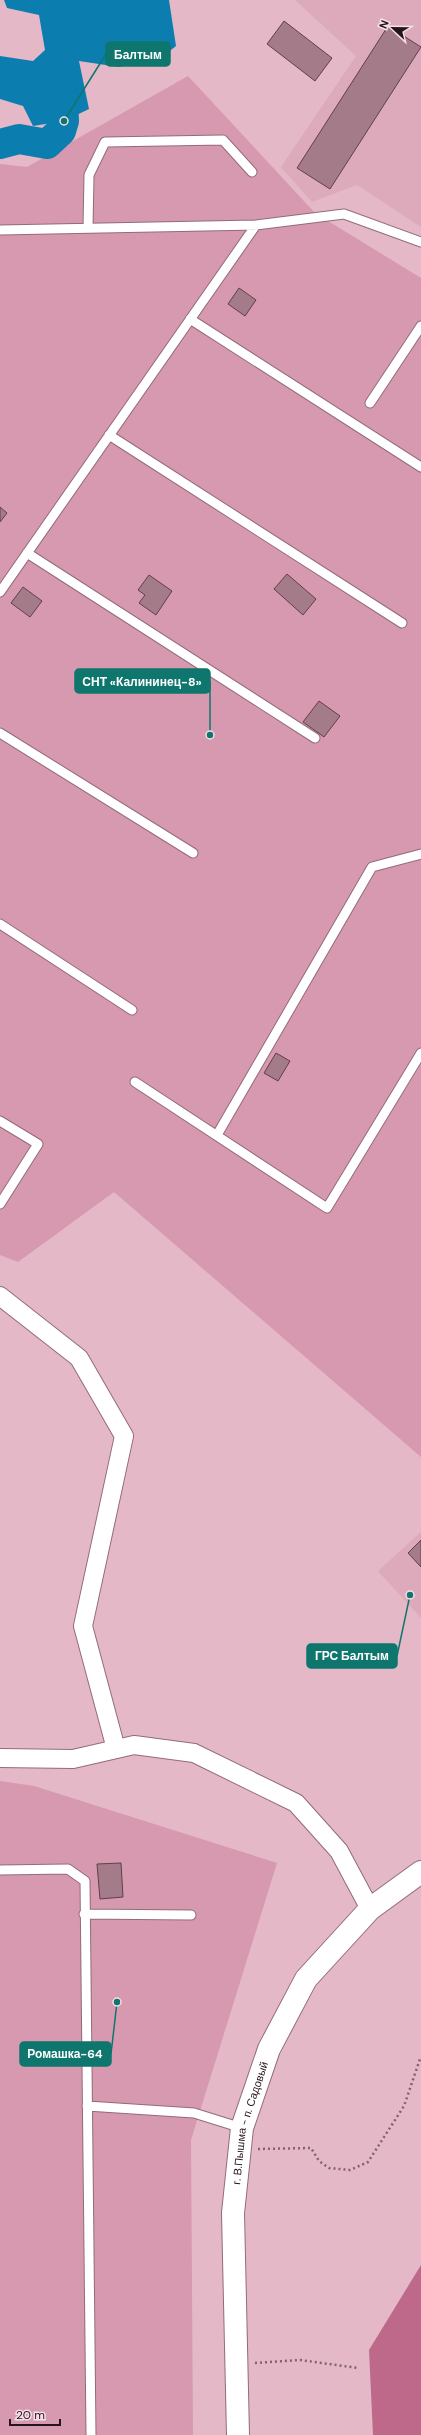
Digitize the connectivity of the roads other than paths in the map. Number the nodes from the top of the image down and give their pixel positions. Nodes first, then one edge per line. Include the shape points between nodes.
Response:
1 (252, 172) dead end
2 (256, 225) junction
3 (88, 228) junction
4 (1, 231) edge
5 (421, 242) edge
6 (190, 319) junction
7 (421, 326) edge
8 (370, 403) dead end
9 (110, 435) junction
10 (421, 467) edge
11 (27, 553) junction
12 (0, 592) edge
13 (402, 623) dead end
14 (0, 733) edge
15 (315, 738) dead end
16 (193, 853) dead end
17 (421, 854) edge
18 (0, 924) edge
19 (132, 1010) dead end
20 (421, 1052) edge
21 (134, 1082) dead end
22 (0, 1121) edge
23 (217, 1135) junction
24 (0, 1204) edge
25 (0, 1296) edge
26 (116, 1749) junction
27 (0, 1758) edge
28 (0, 1870) edge
29 (421, 1872) edge
30 (370, 1909) junction
31 (84, 1914) junction
32 (191, 1915) dead end
33 (87, 2106) junction
34 (241, 2138) junction
35 (91, 2435) edge
36 (238, 2435) edge

1 - 3 lane via 223,140 105,142 89,175
2 - 3 lane
2 - 5 lane via 344,214
2 - 6 lane
3 - 4 lane
6 - 9 lane
6 - 10 lane
7 - 8 lane
9 - 11 lane
9 - 13 lane
11 - 12 lane
11 - 15 lane
14 - 16 lane
17 - 23 lane via 372,867
18 - 19 lane
20 - 23 lane via 327,1208
21 - 23 lane
22 - 24 lane via 38,1144
25 - 26 street via 80,1358 124,1436 83,1626
26 - 27 street via 73,1759
26 - 30 street via 134,1745 194,1753 296,1803 339,1851
28 - 31 lane via 68,1869 85,1881
29 - 30 main road, г. В.Пышма - п. Садовый
30 - 34 main road, г. В.Пышма - п. Садовый via 306,1979 269,2049
31 - 32 lane
31 - 33 lane
33 - 34 lane via 194,2113
33 - 35 lane
34 - 36 main road, г. В.Пышма - п. Садовый via 233,2213

